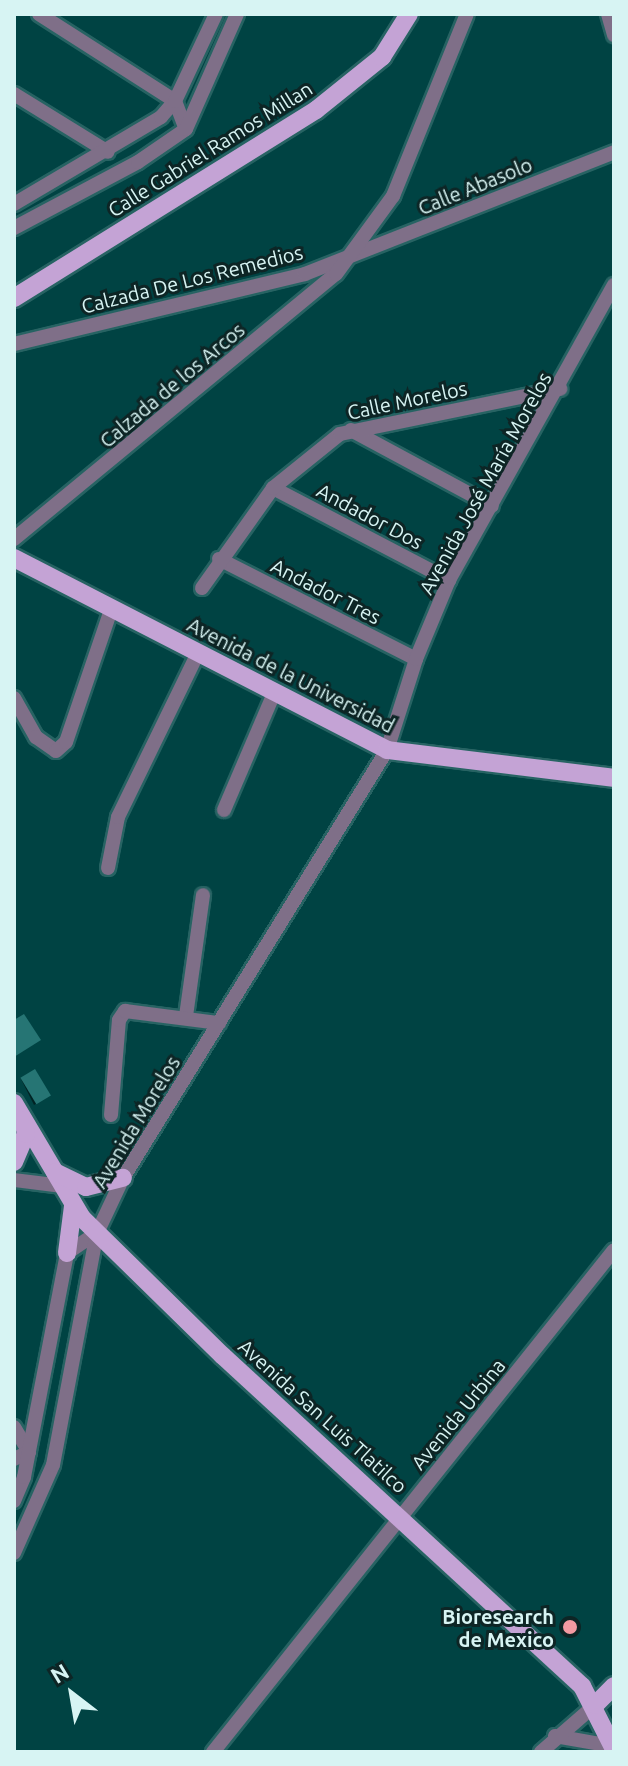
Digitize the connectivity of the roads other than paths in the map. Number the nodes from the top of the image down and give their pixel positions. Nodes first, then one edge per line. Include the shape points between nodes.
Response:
1 (39, 14) edge
2 (200, 14) edge
3 (237, 14) edge
4 (409, 14) edge
5 (467, 14) edge
6 (608, 14) edge
7 (215, 18) edge
8 (614, 35) edge
9 (14, 94) edge
10 (175, 101) junction
11 (201, 103) junction
12 (186, 129) junction
13 (108, 152) junction
14 (614, 152) edge
15 (18, 197) edge
16 (14, 228) edge
17 (351, 255) junction
18 (614, 285) edge
19 (14, 298) edge
20 (14, 344) edge
21 (560, 389) junction
22 (351, 430) junction
23 (273, 488) junction
24 (492, 506) junction
25 (14, 539) edge
26 (14, 558) edge
27 (219, 559) junction
28 (449, 580) junction
29 (202, 588) dead end
30 (111, 610) junction
31 (198, 653) junction
32 (416, 659) junction
33 (275, 691) junction
34 (14, 698) edge
35 (387, 750) junction
36 (614, 778) edge
37 (224, 810) dead end
38 (108, 868) dead end
39 (203, 895) dead end
40 (186, 1016) junction
41 (219, 1023) junction
42 (18, 1111) edge
43 (111, 1115) dead end
44 (14, 1162) edge
45 (58, 1178) junction
46 (123, 1178) junction
47 (14, 1180) edge
48 (73, 1206) junction
49 (97, 1233) junction
50 (614, 1250) edge
51 (67, 1253) junction
52 (14, 1427) edge
53 (29, 1452) junction
54 (14, 1459) edge
55 (14, 1501) edge
56 (401, 1517) junction
57 (14, 1553) edge
58 (614, 1686) edge
59 (595, 1705) junction
60 (555, 1736) junction
61 (613, 1748) edge
62 (213, 1752) edge
63 (541, 1752) edge

1 - 10 street
2 - 7 street
3 - 11 street
4 - 19 main road, Calle Gabriel Ramos Millan via 382,57 316,110
5 - 17 street via 435,81 393,196
6 - 8 street
7 - 10 street
9 - 13 street
10 - 11 street
10 - 12 street
10 - 13 street via 161,117
11 - 12 street
12 - 16 street via 138,162
13 - 15 street
14 - 17 street, Calle Abasolo
17 - 20 street, Calzada De Los Remedios via 305,274
17 - 25 street, Calzada de los Arcos via 325,284
18 - 21 street, Avenida José María Morelos
21 - 22 street, Calle Morelos
21 - 24 street, Avenida José María Morelos
22 - 23 street, Calle Morelos via 329,440
22 - 24 street
23 - 27 street, Calle Morelos
23 - 28 street, Andador Dos
24 - 28 street, Avenida José María Morelos
26 - 30 main road, Avenida de la Universidad
27 - 29 street, Calle Morelos
27 - 32 street, Andador Tres
28 - 32 street, Avenida José María Morelos
30 - 31 main road, Avenida de la Universidad
30 - 34 street via 66,742 56,751 36,737
31 - 33 main road, Avenida de la Universidad
31 - 38 street via 118,817
32 - 35 street, Avenida José María Morelos
33 - 35 main road, Avenida de la Universidad
33 - 37 street
35 - 36 main road, Avenida de la Universidad
35 - 41 street, Avenida Morelos
39 - 40 street
40 - 41 street
40 - 43 street via 130,1010 121,1015
41 - 46 street, Avenida Morelos
42 - 44 main road via 26,1134
42 - 45 main road, Avenida San Luis Tlatilco
45 - 46 main road via 86,1187
45 - 47 street
45 - 48 main road, Avenida San Luis Tlatilco
46 - 49 street, Avenida Morelos
48 - 49 main road, Avenida San Luis Tlatilco
48 - 51 main road
49 - 51 street
49 - 56 main road, Avenida San Luis Tlatilco
49 - 57 street, Avenida Morelos via 53,1465
50 - 56 street, Avenida Urbina
51 - 53 street
52 - 53 street
53 - 54 street
53 - 55 street
56 - 59 main road, Avenida San Luis Tlatilco via 562,1666
56 - 62 street, Avenida Urbina
58 - 59 main road
59 - 60 street
59 - 61 main road, Avenida San Luis Tlatilco
60 - 61 street
60 - 63 street

